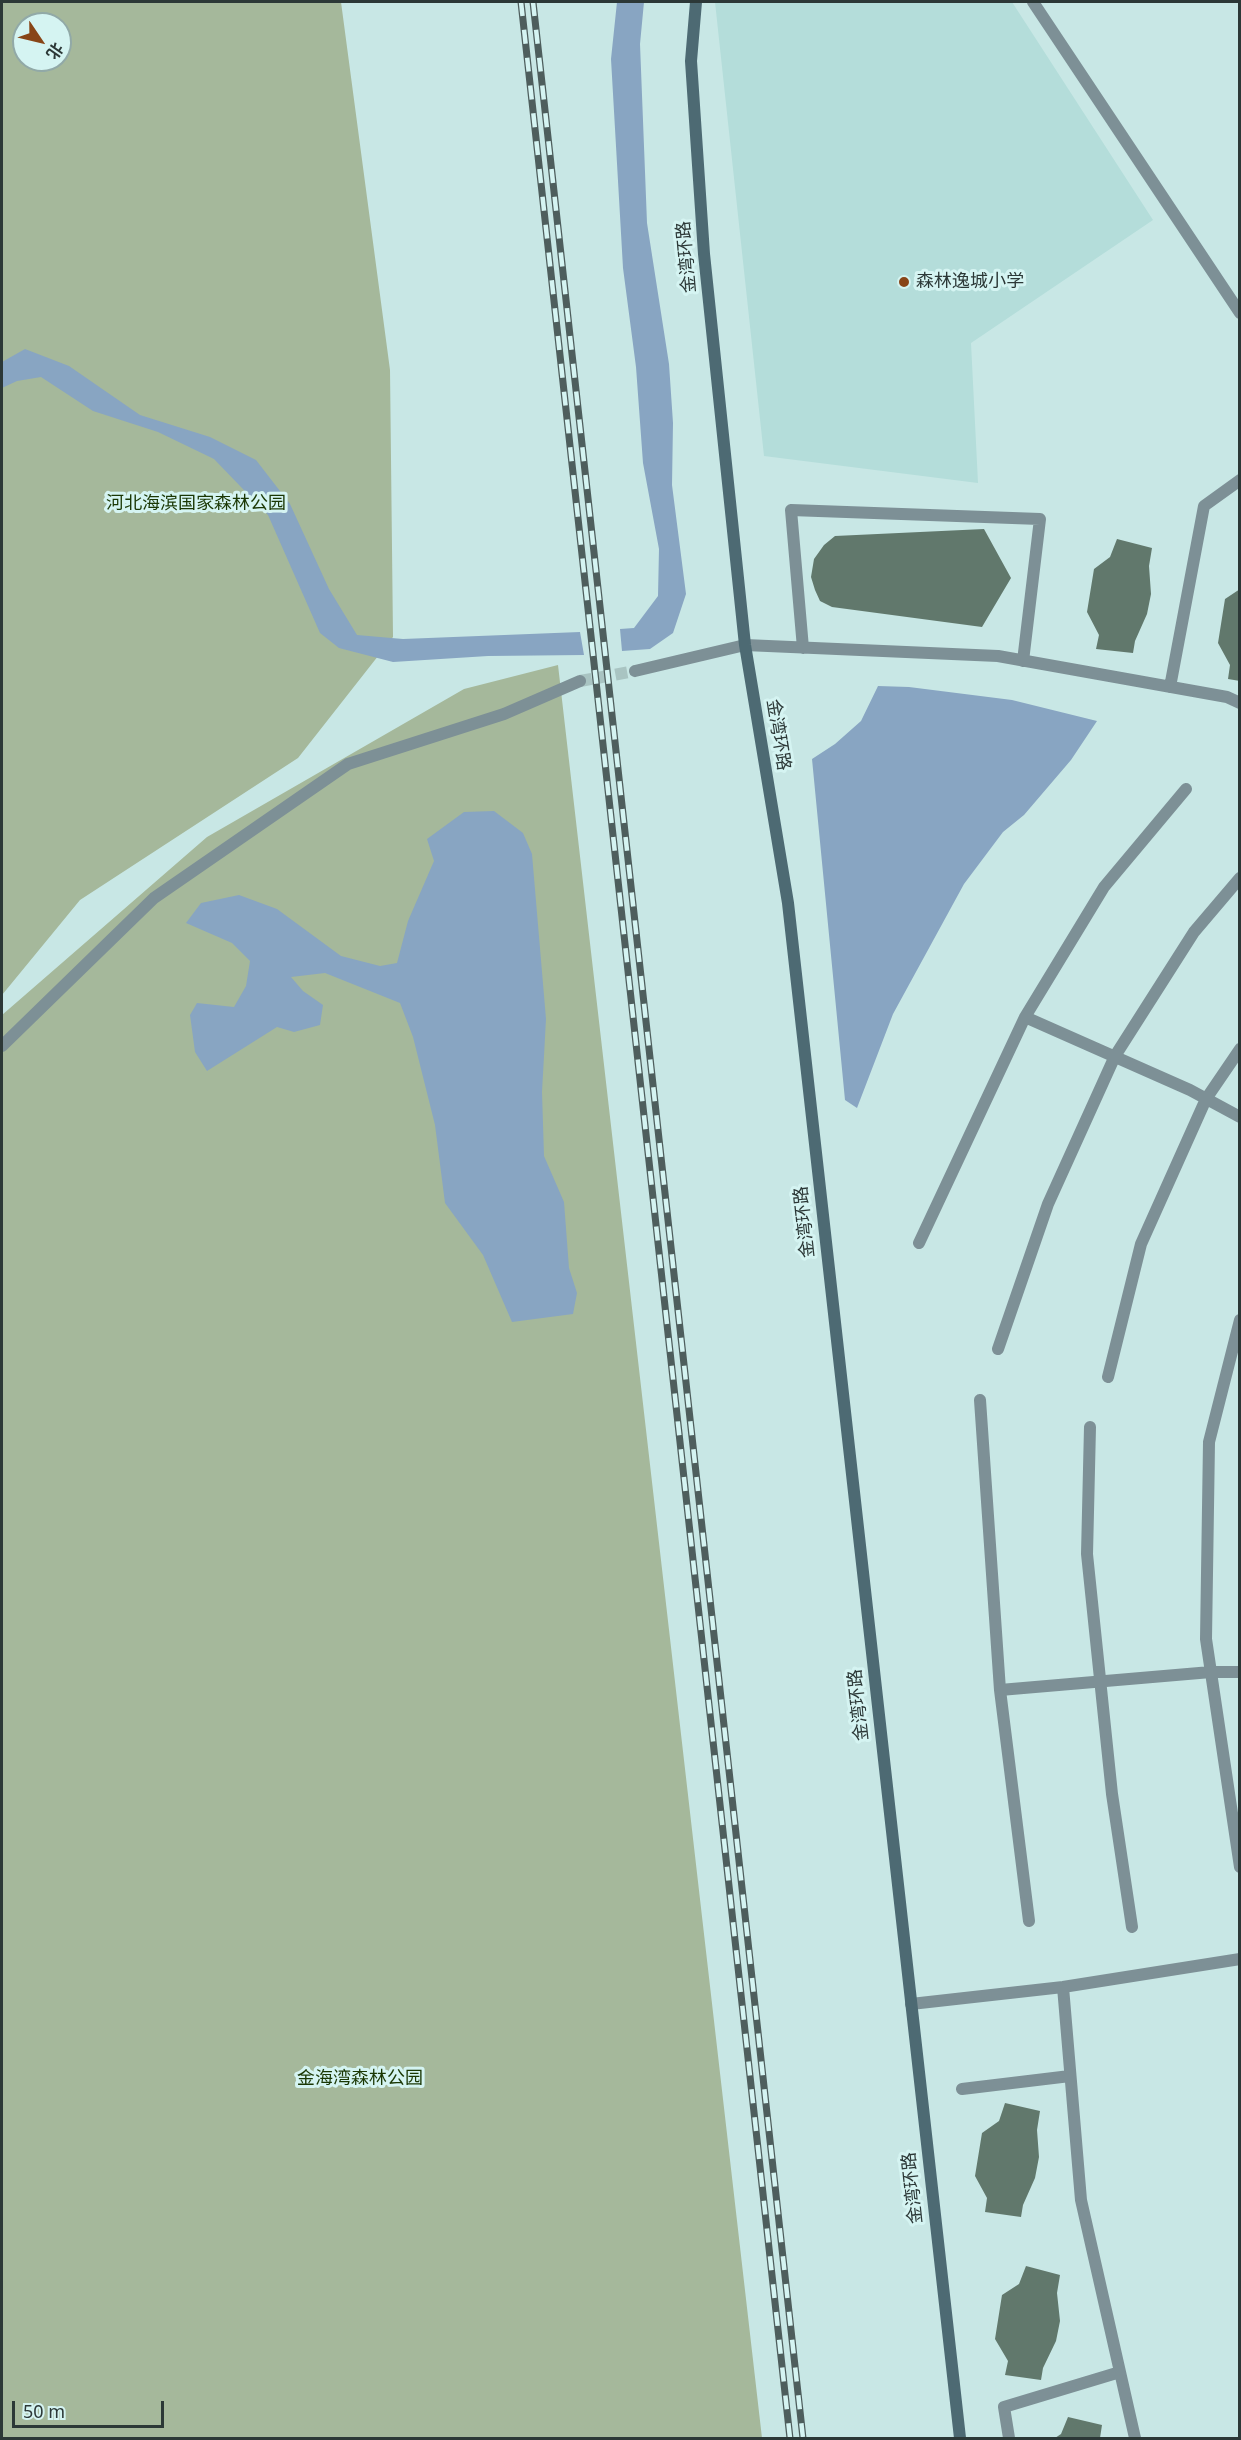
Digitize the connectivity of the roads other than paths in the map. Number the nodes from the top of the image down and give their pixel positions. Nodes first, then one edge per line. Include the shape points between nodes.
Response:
1 (696, 2) edge
2 (1034, 2) edge
3 (1239, 313) edge
4 (1239, 480) edge
5 (745, 645) junction
6 (803, 648) junction
7 (1023, 661) junction
8 (635, 670) tunnel mouth
9 (580, 681) tunnel mouth
10 (1170, 687) junction
11 (1239, 703) edge
12 (1186, 789) dead end
13 (1239, 879) edge
14 (1025, 1017) junction
15 (2, 1046) edge
16 (1239, 1049) edge
17 (1115, 1056) junction
18 (1206, 1099) junction
19 (1239, 1117) edge
20 (919, 1243) dead end
21 (1239, 1320) edge
22 (998, 1349) dead end
23 (1108, 1377) dead end
24 (980, 1400) dead end
25 (1090, 1427) dead end
26 (1211, 1672) junction
27 (1239, 1672) edge
28 (1099, 1682) junction
29 (1000, 1690) junction
30 (1239, 1867) edge
31 (1029, 1921) dead end
32 (1132, 1927) dead end
33 (1239, 1959) edge
34 (1063, 1987) junction
35 (911, 2004) junction
36 (1070, 2076) junction
37 (962, 2089) dead end
38 (1120, 2372) junction
39 (960, 2439) edge
40 (1009, 2439) edge
41 (1135, 2439) edge

1 - 5 main road, 金湾环路 via 691,61 704,254
2 - 3 street
4 - 10 street via 1204,506
5 - 6 street
5 - 8 street
5 - 35 main road, 金湾环路 via 788,903
6 - 7 street via 998,656
6 - 7 street via 791,510 1040,519
7 - 10 street
9 - 15 street via 504,714 348,764 154,898
10 - 11 street via 1227,697
12 - 14 street via 1104,887
13 - 17 street via 1194,932
14 - 17 street
14 - 20 street
16 - 18 street
17 - 18 street
17 - 22 street via 1048,1204
18 - 19 street
18 - 23 street via 1141,1244
21 - 26 street via 1209,1442 1206,1639
24 - 29 street
25 - 28 street via 1087,1554
26 - 27 street
26 - 28 street
26 - 30 street
28 - 29 street
28 - 32 street
29 - 31 street
33 - 34 street
34 - 35 street
34 - 36 street
35 - 39 main road, 金湾环路
36 - 37 street
36 - 38 street via 1081,2200
38 - 40 street via 1004,2407
38 - 41 street

